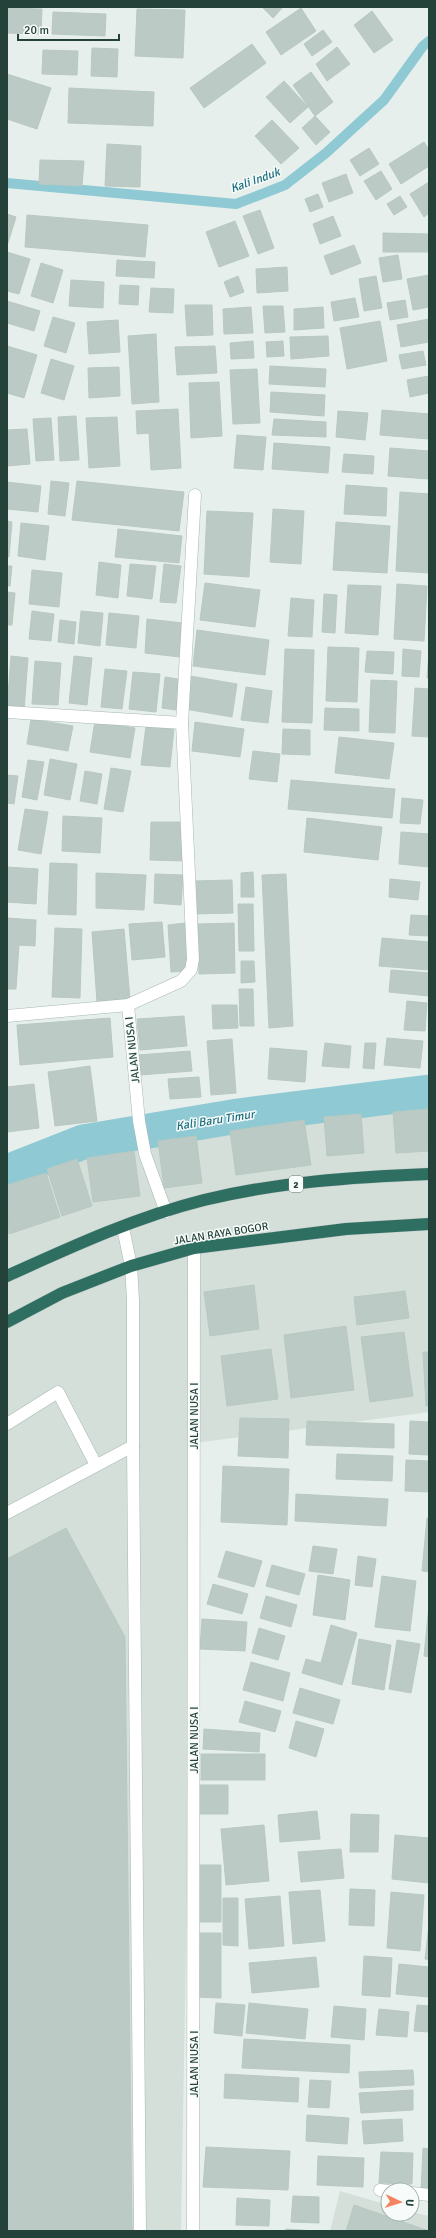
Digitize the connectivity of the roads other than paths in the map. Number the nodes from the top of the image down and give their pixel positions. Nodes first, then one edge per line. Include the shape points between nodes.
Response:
1 (195, 495) dead end
2 (7, 712) edge
3 (182, 723) junction
4 (128, 1005) junction
5 (7, 1016) edge
6 (429, 1174) edge
7 (166, 1212) junction
8 (429, 1224) edge
9 (123, 1228) junction
10 (194, 1248) junction
11 (131, 1266) junction
12 (7, 1276) edge
13 (7, 1322) edge
14 (7, 1424) edge
15 (133, 1446) junction
16 (96, 1465) junction
17 (7, 1513) edge
18 (140, 2231) edge
19 (193, 2231) edge

1 - 3 street
2 - 3 street
3 - 4 street via 193,959 191,970 181,981
4 - 5 street, JALAN NUSA I
4 - 7 street, JALAN NUSA I via 139,1121 145,1154
6 - 7 highway, 2 via 349,1177 294,1184 204,1200
7 - 9 highway, 2
8 - 10 highway, JALAN RAYA BOGOR via 346,1229
9 - 11 street
9 - 12 highway, 2 via 73,1246
10 - 11 highway, JALAN RAYA BOGOR
10 - 19 street, JALAN NUSA I
11 - 13 highway, JALAN RAYA BOGOR via 62,1293
11 - 15 street
14 - 16 street via 58,1392
15 - 16 street
15 - 18 street
16 - 17 street

